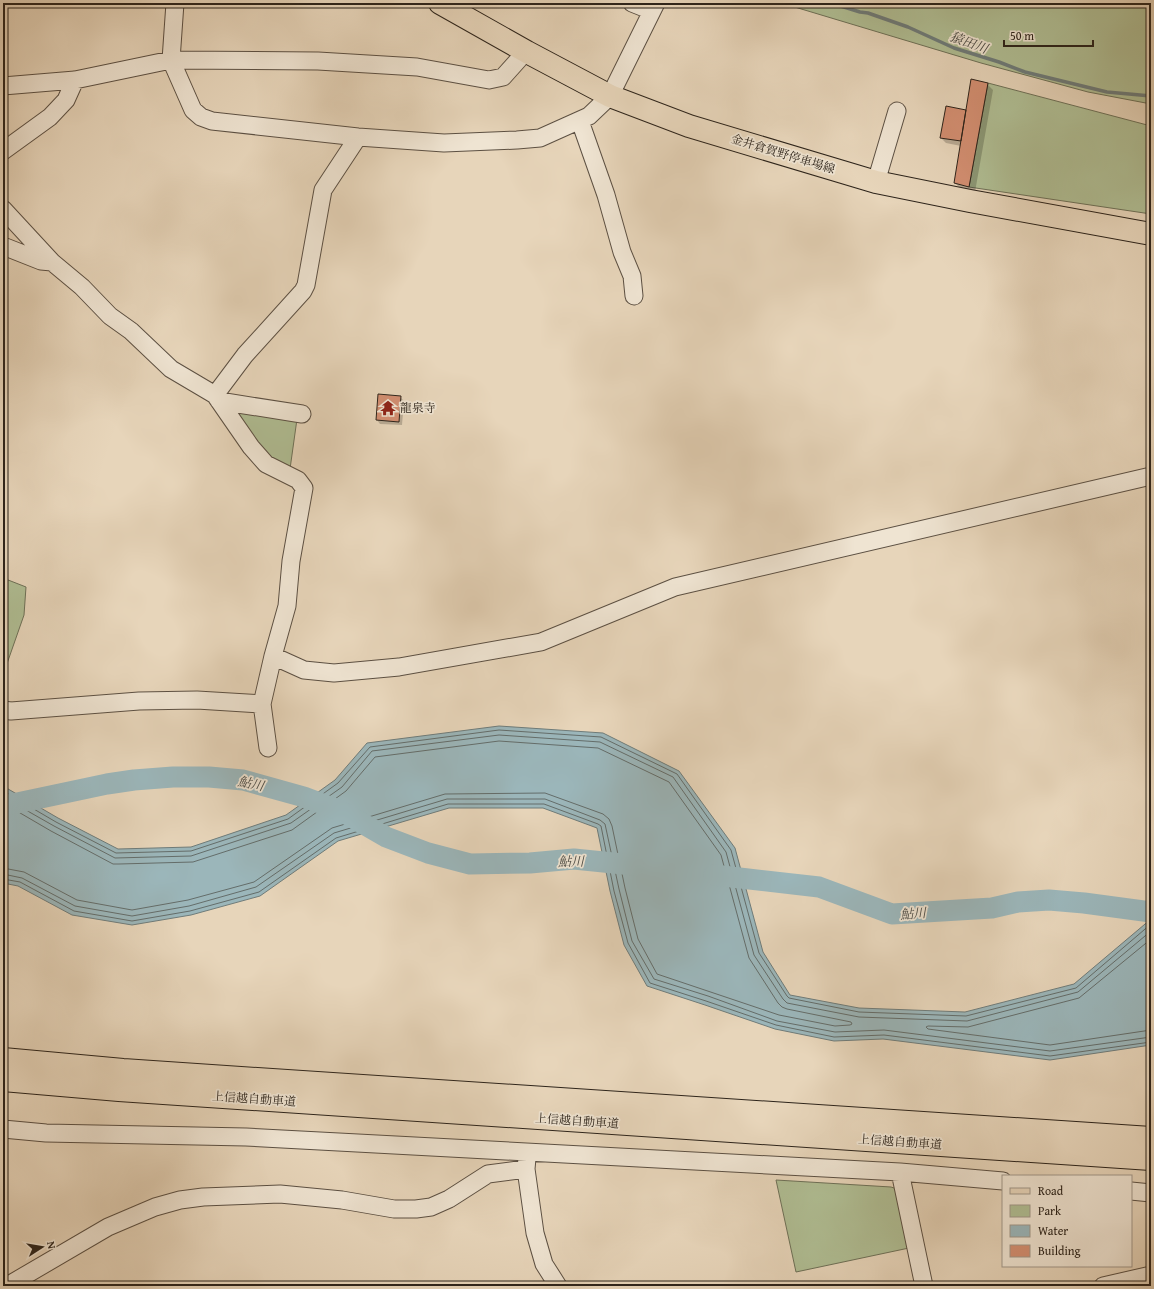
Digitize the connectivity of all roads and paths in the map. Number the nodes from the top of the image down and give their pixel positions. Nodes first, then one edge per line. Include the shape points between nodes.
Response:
1 (175, 3) edge
2 (440, 3) edge
3 (632, 3) edge
4 (654, 7) edge
5 (527, 52) junction
6 (171, 60) junction
7 (75, 80) junction
8 (3, 86) edge
9 (610, 96) junction
10 (897, 111) dead end
11 (580, 121) junction
12 (358, 137) junction
13 (3, 151) edge
14 (876, 182) junction
15 (3, 209) edge
16 (1151, 234) edge
17 (3, 246) edge
18 (52, 262) junction
19 (634, 296) dead end
20 (217, 398) junction
21 (302, 414) dead end
22 (1151, 476) edge
23 (273, 656) junction
24 (262, 704) junction
25 (3, 710) edge
26 (268, 748) dead end
27 (3, 1059) edge
28 (3, 1080) edge
29 (3, 1129) edge
30 (1151, 1138) edge
31 (527, 1152) junction
32 (1151, 1159) edge
33 (526, 1169) junction
34 (900, 1172) junction
35 (1002, 1181) edge
36 (1132, 1191) edge
37 (1151, 1193) edge
38 (1151, 1275) edge
39 (7, 1286) edge
40 (558, 1286) edge
41 (924, 1286) edge
42 (1102, 1286) edge

1 - 6 street
2 - 5 main road, 金井倉賀野停車場線
3 - 4 street
4 - 9 street
5 - 6 street via 503,77 489,80 417,67 318,61
5 - 9 main road, 金井倉賀野停車場線
6 - 7 street
6 - 12 street via 193,110 201,117 212,121
7 - 8 street
7 - 13 street via 66,100 50,117
9 - 11 street
9 - 14 main road, 金井倉賀野停車場線 via 689,126
10 - 14 street
11 - 12 street via 540,138 517,140 444,143
11 - 19 street via 632,276
12 - 20 street via 324,190 303,291 245,355
14 - 16 main road, 金井倉賀野停車場線
15 - 18 street
17 - 18 street via 41,261
18 - 20 street via 82,286 110,316 131,331 171,369
20 - 21 street
20 - 23 street via 266,464 298,480 304,488 291,561 287,606
22 - 23 street via 675,587 541,642 399,667 334,673 304,670
23 - 24 street
24 - 25 street via 183,700
24 - 26 street
27 - 30 main road, 上信越自動車道 via 130,1071
28 - 32 main road, 上信越自動車道 via 119,1090
29 - 31 street via 46,1133 246,1137
31 - 33 street
31 - 34 street
33 - 39 street via 488,1174 449,1199 431,1207 416,1209 394,1209 342,1200 280,1194 180,1200 108,1227
33 - 40 street via 535,1233 544,1264
34 - 35 street
34 - 41 street
36 - 37 street
38 - 42 street

